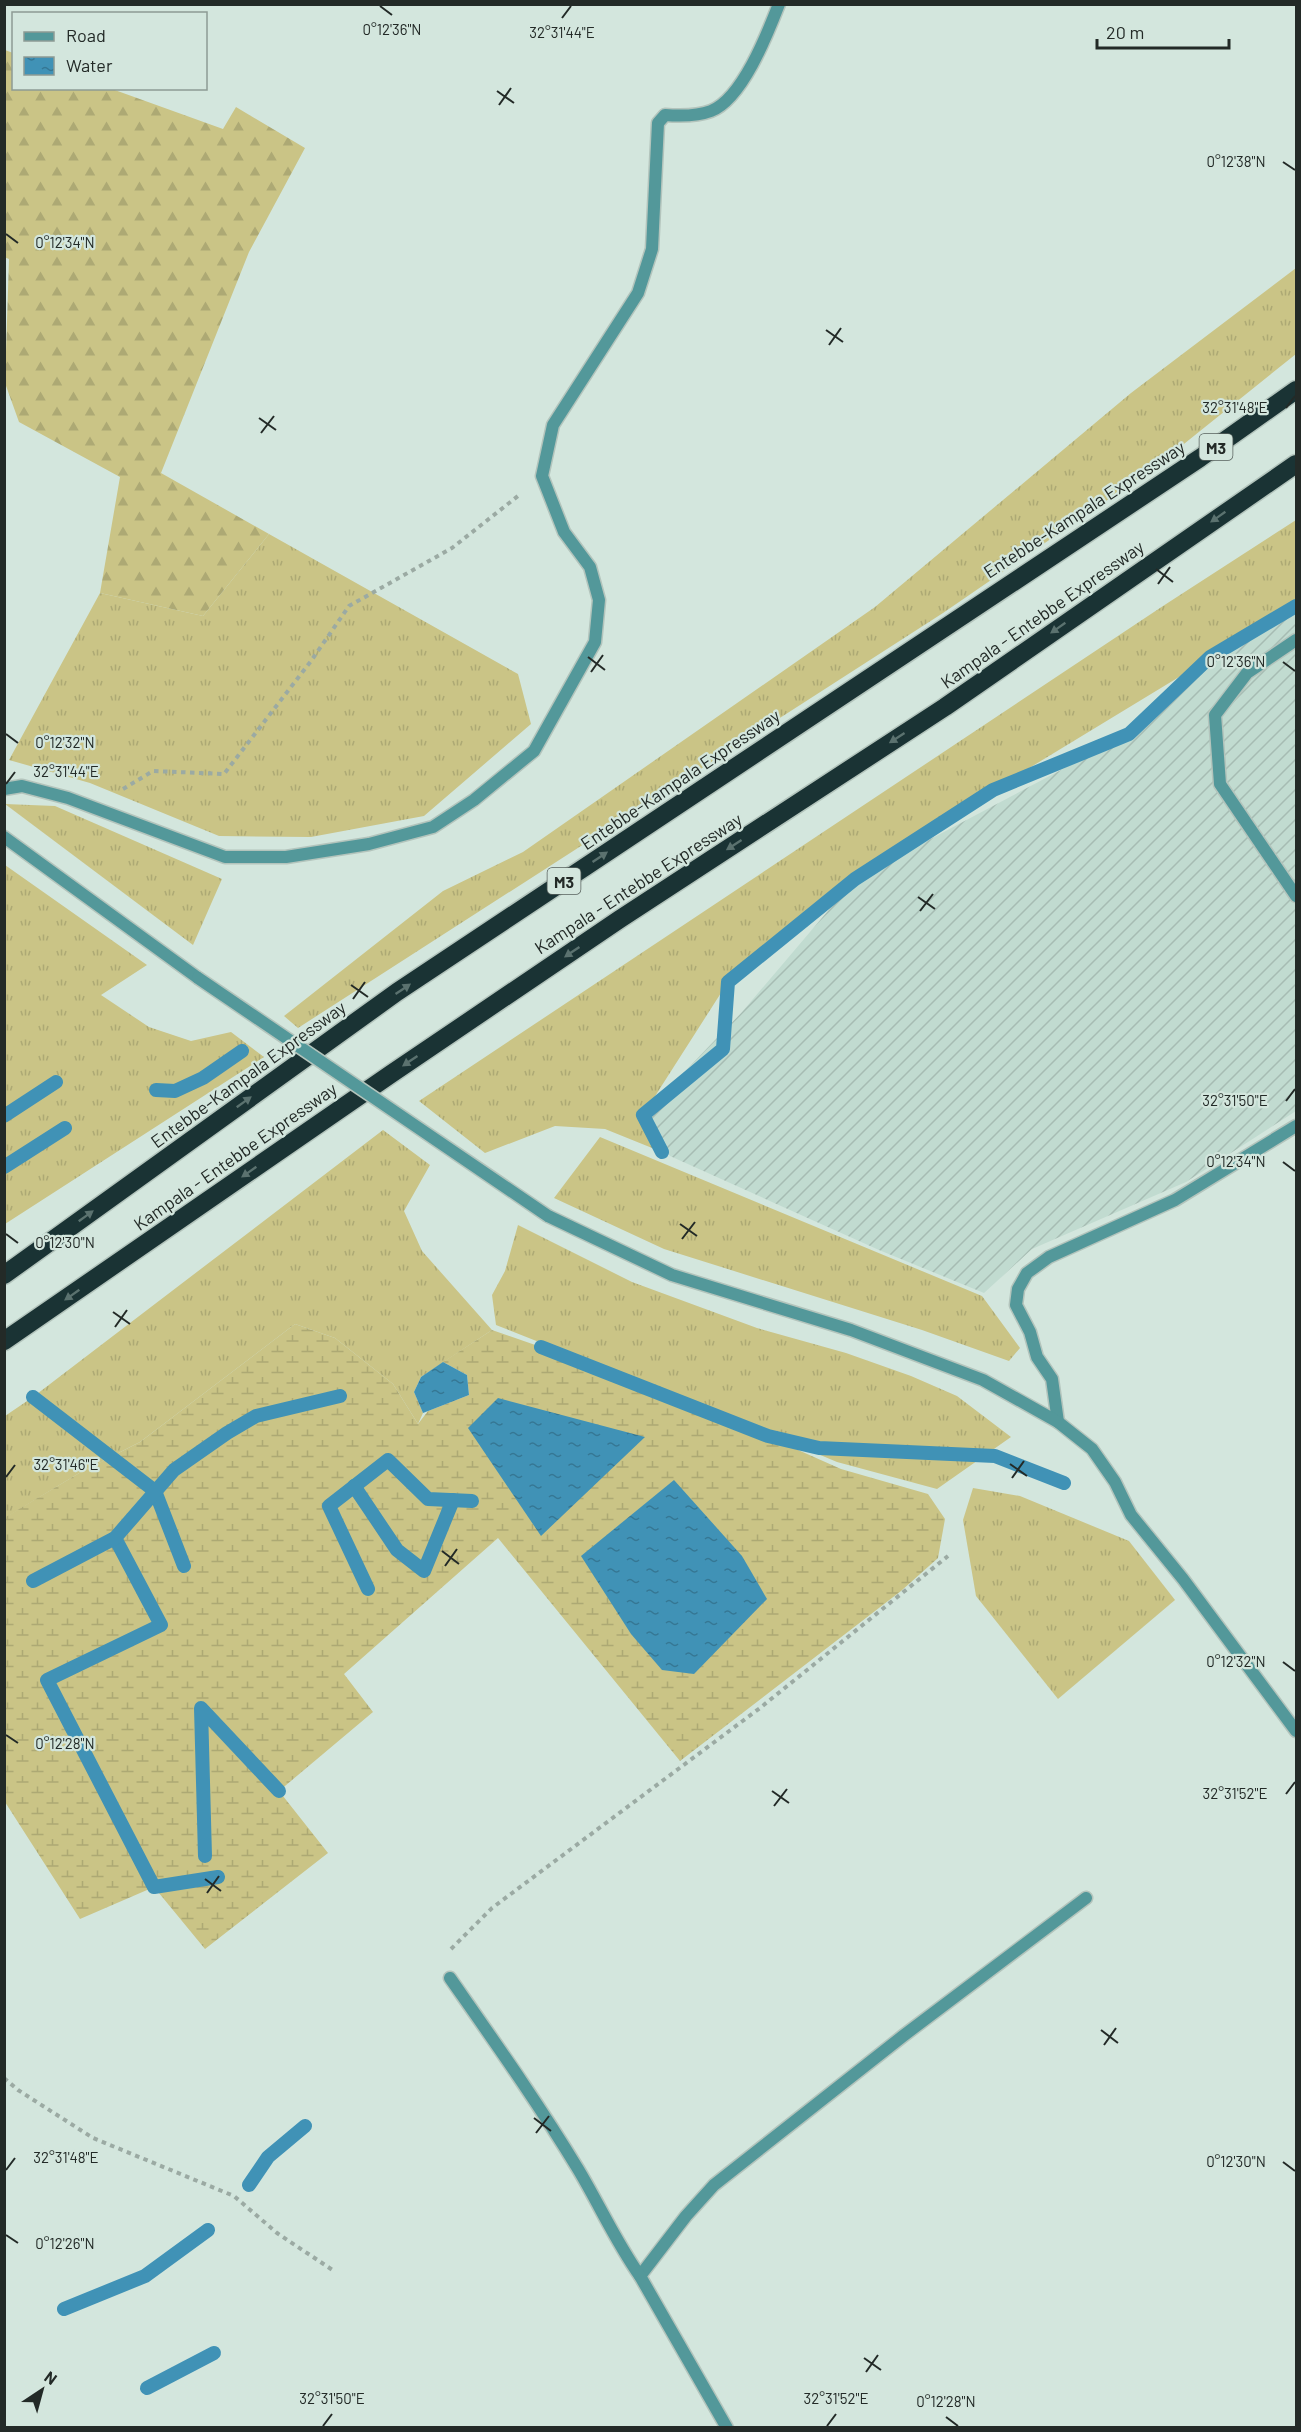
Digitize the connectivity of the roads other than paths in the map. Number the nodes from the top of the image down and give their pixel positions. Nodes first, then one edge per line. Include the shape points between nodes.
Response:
1 (779, 4) edge
2 (1296, 390) edge
3 (1296, 464) edge
4 (1296, 640) edge
5 (4, 789) edge
6 (4, 837) edge
7 (1296, 896) edge
8 (1296, 1126) edge
9 (4, 1275) edge
10 (4, 1341) edge
11 (1058, 1422) junction
12 (1296, 1731) edge
13 (1086, 1898) dead end
14 (450, 1978) road end
15 (640, 2276) junction
16 (727, 2427) edge

1 - 5 street via 763,47 730,99 709,112 665,116 658,123 648,268 638,293 553,425 542,476 564,532 590,567 599,600 595,642 534,751 434,827 369,844 286,856 225,856 68,798 22,786
9 -> 2 highway, Entebbe-Kampala Expressway / M3 via 397,992 1200,458
3 -> 10 highway, Kampala - Entebbe Expressway via 945,707 620,919
4 - 7 street via 1247,673 1215,715 1220,784
6 - 11 street, bridge via 198,978 548,1216 672,1275 852,1330 984,1380
8 - 11 street via 1175,1200 1049,1257 1028,1273 1018,1290 1016,1305 1037,1357 1052,1379
11 - 12 street via 1092,1449 1115,1482 1131,1515
13 - 15 street via 714,2185
14 - 15 street via 535,2098
15 - 16 street

